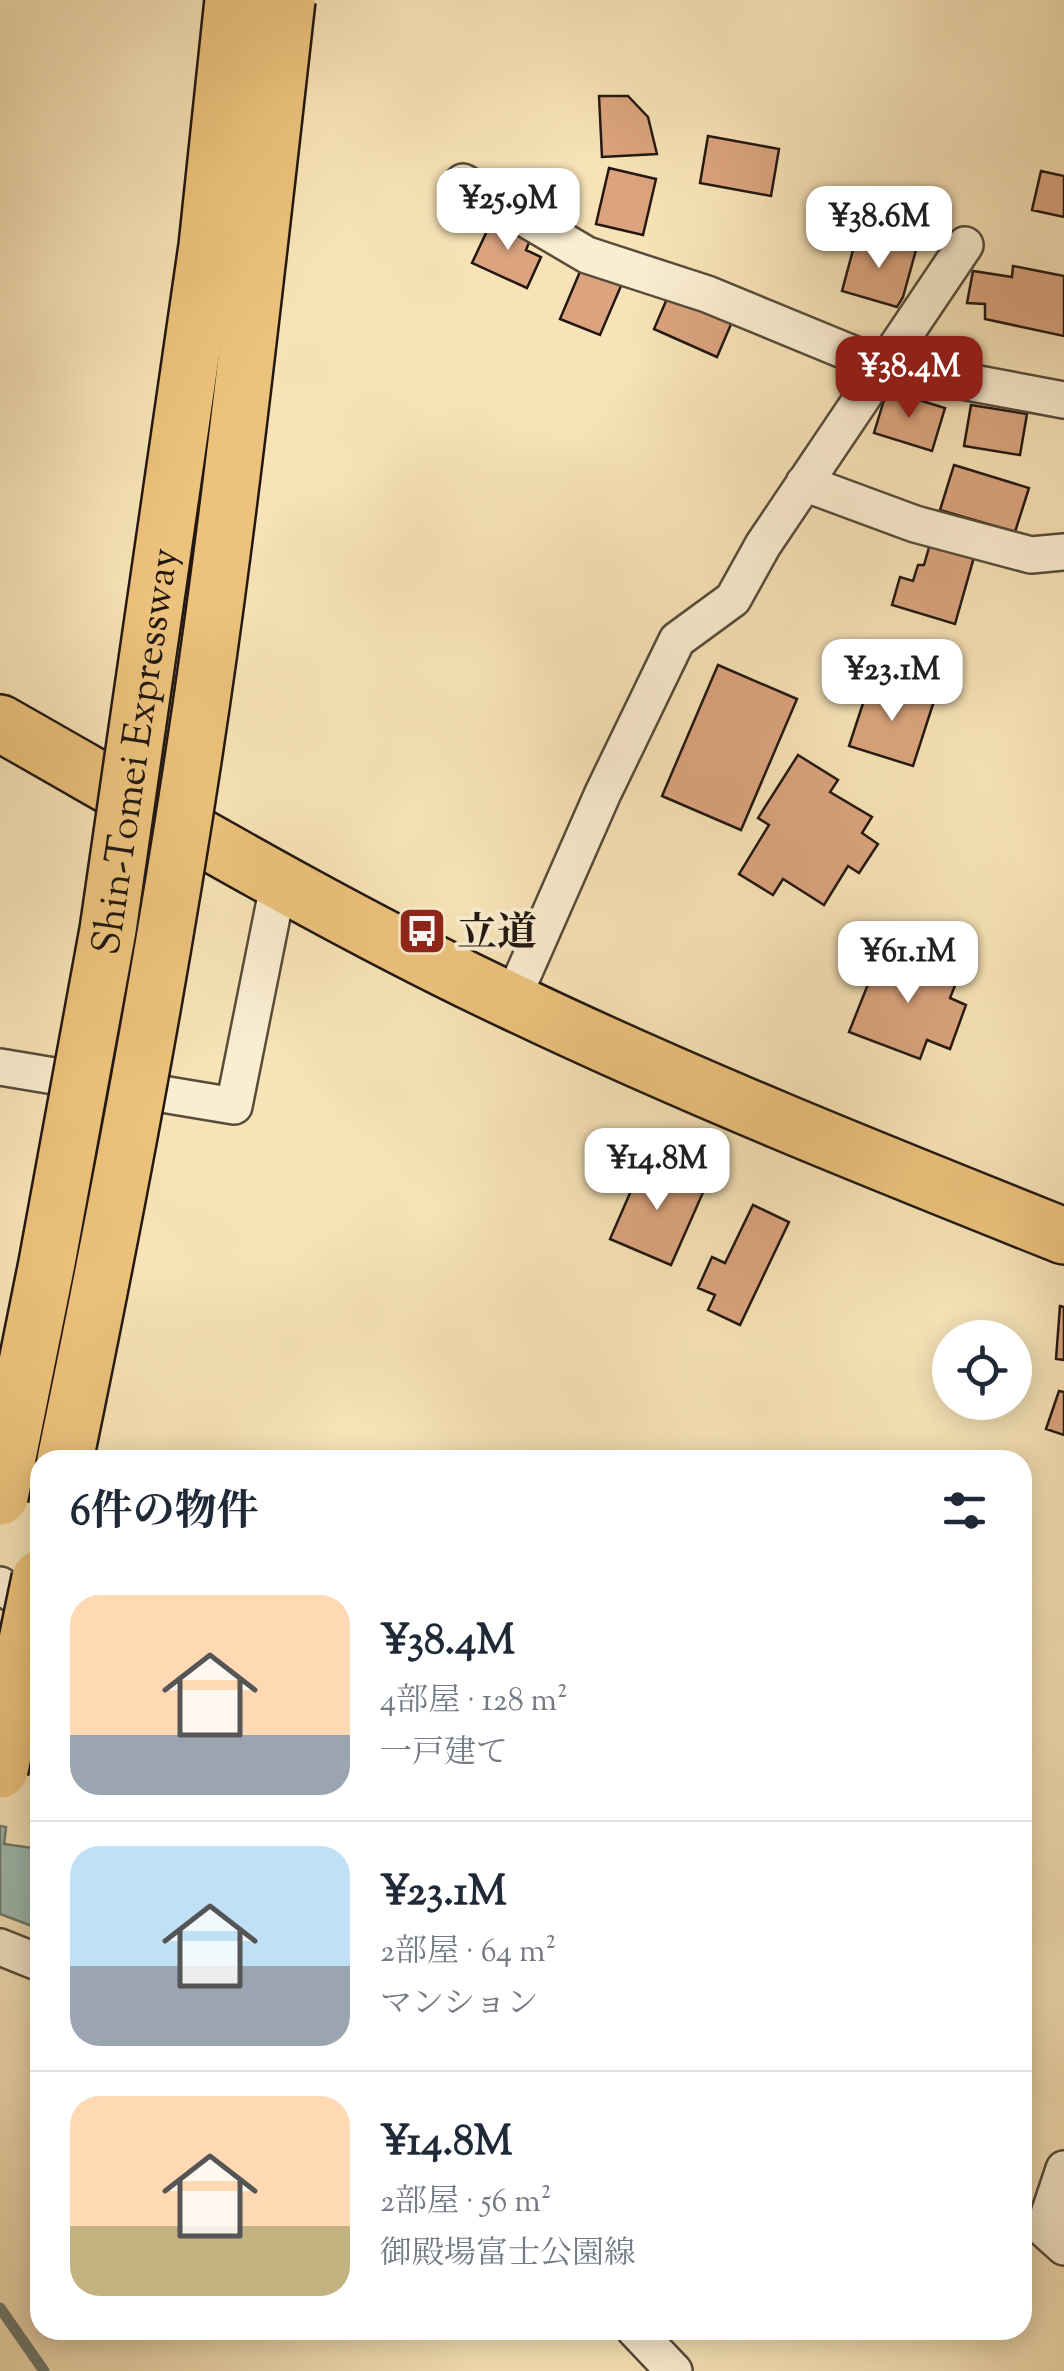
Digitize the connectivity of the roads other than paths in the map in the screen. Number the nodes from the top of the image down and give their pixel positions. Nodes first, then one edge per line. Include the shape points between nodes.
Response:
1 (232, 0) edge
2 (287, 0) edge
3 (463, 182) dead end
4 (966, 245) dead end
5 (882, 366) junction
6 (1064, 400) edge
7 (804, 483) junction
8 (1064, 552) edge
9 (0, 723) edge
10 (279, 881) junction
11 (511, 1002) junction
12 (0, 1068) edge
13 (1064, 1236) edge
14 (66, 1450) edge
15 (0, 1498) edge
16 (0, 1585) edge
17 (30, 1607) edge
18 (30, 1626) edge
19 (0, 1770) edge
20 (0, 1948) edge
21 (30, 1959) edge
22 (1064, 2169) edge
23 (1044, 2233) edge
24 (645, 2340) edge
25 (674, 2371) edge

1 - 15 main road, Shin-Tomei Expressway, bridge via 207,246 108,930
2 - 14 main road, Shin-Tomei Expressway, bridge via 219,576 163,941
3 - 5 street via 587,255 706,294
4 - 5 street
5 - 6 street
5 - 7 street
7 - 8 street via 914,524 1031,555
7 - 11 street via 733,598 677,640
9 - 10 main road
10 - 11 main road
10 - 12 street via 234,1106
11 - 13 main road via 783,1124
16 - 17 street
18 - 19 main road, bridge
20 - 21 street
22 - 23 street
24 - 25 street

